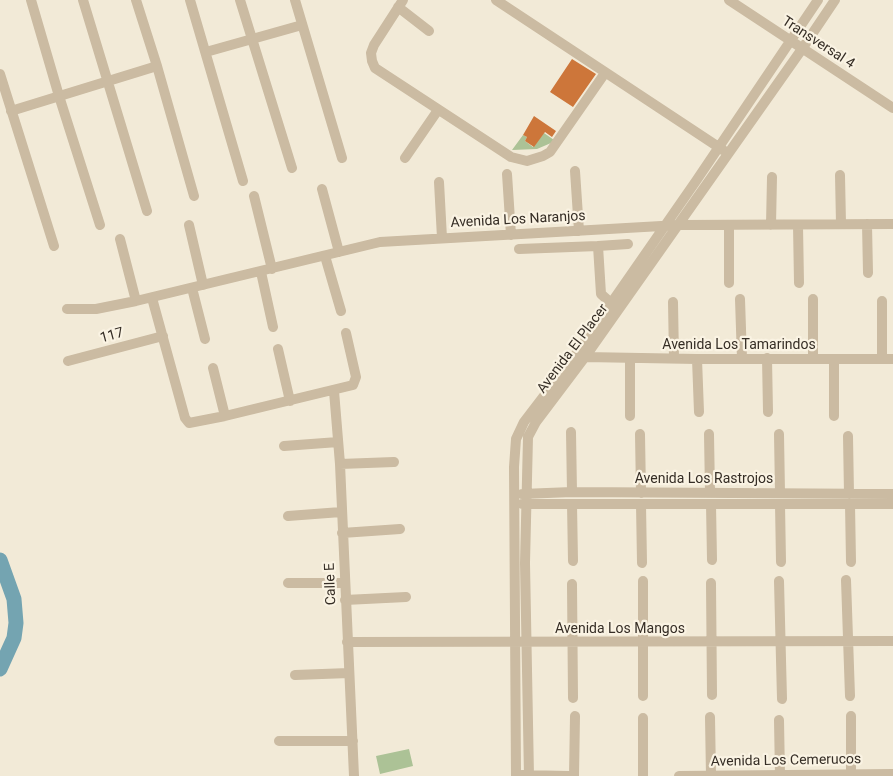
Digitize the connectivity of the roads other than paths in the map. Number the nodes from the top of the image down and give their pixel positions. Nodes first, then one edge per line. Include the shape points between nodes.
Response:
1 (31, 0) edge
2 (83, 0) edge
3 (136, 0) edge
4 (190, 0) edge
5 (240, 0) edge
6 (295, 0) edge
7 (496, 0) edge
8 (729, 0) edge
9 (818, 0) edge
10 (834, 0) edge
11 (400, 4) edge
12 (302, 25) junction
13 (429, 31) dead end
14 (252, 38) junction
15 (791, 41) junction
16 (802, 48) junction
17 (206, 52) junction
18 (157, 66) junction
19 (605, 72) junction
20 (0, 74) edge
21 (109, 81) junction
22 (59, 96) junction
23 (893, 108) edge
24 (438, 110) junction
25 (11, 111) junction
26 (719, 148) junction
27 (728, 154) junction
28 (342, 158) dead end
29 (405, 158) dead end
30 (292, 168) dead end
31 (575, 170) dead end
32 (507, 174) dead end
33 (840, 175) dead end
34 (772, 177) dead end
35 (243, 181) dead end
36 (439, 182) dead end
37 (322, 189) dead end
38 (194, 196) dead end
39 (254, 196) dead end
40 (146, 211) dead end
41 (841, 224) junction
42 (867, 224) junction
43 (893, 224) edge
44 (100, 225) dead end
45 (189, 225) dead end
46 (679, 225) junction
47 (729, 225) junction
48 (771, 225) junction
49 (798, 225) junction
50 (665, 226) junction
51 (579, 231) junction
52 (511, 234) junction
53 (442, 238) junction
54 (120, 239) dead end
55 (628, 244) dead end
56 (54, 246) dead end
57 (598, 246) junction
58 (519, 249) dead end
59 (339, 252) junction
60 (325, 256) junction
61 (272, 269) junction
62 (261, 272) junction
63 (868, 273) dead end
64 (729, 283) dead end
65 (799, 283) dead end
66 (203, 285) junction
67 (192, 288) junction
68 (152, 298) junction
69 (740, 299) dead end
70 (812, 299) dead end
71 (136, 301) junction
72 (882, 301) dead end
73 (673, 302) dead end
74 (611, 303) junction
75 (67, 309) dead end
76 (341, 311) dead end
77 (274, 327) dead end
78 (346, 333) dead end
79 (163, 336) junction
80 (205, 339) dead end
81 (278, 349) dead end
82 (585, 357) junction
83 (674, 358) junction
84 (742, 358) junction
85 (767, 358) junction
86 (630, 359) junction
87 (697, 359) junction
88 (813, 359) junction
89 (834, 359) junction
90 (882, 359) junction
91 (893, 359) edge
92 (68, 361) dead end
93 (213, 368) dead end
94 (334, 391) junction
95 (290, 401) junction
96 (699, 412) dead end
97 (768, 412) dead end
98 (225, 416) junction
99 (630, 416) dead end
100 (834, 416) dead end
101 (571, 432) dead end
102 (640, 434) dead end
103 (709, 434) dead end
104 (779, 434) dead end
105 (848, 436) dead end
106 (338, 442) junction
107 (284, 446) dead end
108 (394, 462) dead end
109 (340, 464) junction
110 (572, 492) junction
111 (641, 493) junction
112 (893, 494) edge
113 (780, 498) junction
114 (516, 499) junction
115 (527, 499) junction
116 (711, 499) junction
117 (850, 499) junction
118 (572, 504) junction
119 (641, 504) junction
120 (893, 504) edge
121 (341, 512) junction
122 (288, 516) dead end
123 (400, 530) dead end
124 (342, 533) junction
125 (712, 560) dead end
126 (573, 561) dead end
127 (781, 562) dead end
128 (851, 562) dead end
129 (642, 563) dead end
130 (846, 580) dead end
131 (643, 581) dead end
132 (779, 581) dead end
133 (288, 583) dead end
134 (345, 583) junction
135 (711, 583) dead end
136 (572, 584) dead end
137 (406, 597) dead end
138 (345, 600) junction
139 (849, 641) junction
140 (893, 641) edge
141 (347, 642) junction
142 (527, 642) junction
143 (572, 642) junction
144 (642, 642) junction
145 (711, 642) junction
146 (780, 642) junction
147 (516, 643) junction
148 (349, 673) junction
149 (295, 675) dead end
150 (712, 695) dead end
151 (643, 696) dead end
152 (850, 696) dead end
153 (573, 698) dead end
154 (782, 699) dead end
155 (575, 716) dead end
156 (851, 716) dead end
157 (710, 717) dead end
158 (644, 718) dead end
159 (779, 720) dead end
160 (280, 741) dead end
161 (353, 742) junction
162 (893, 774) edge
163 (529, 775) edge
164 (780, 775) edge
165 (850, 775) edge
166 (354, 776) edge
167 (516, 776) edge
168 (569, 776) edge
169 (574, 776) edge
170 (643, 776) edge
171 (679, 776) edge
172 (711, 776) edge

1 - 22 street
2 - 21 street
3 - 18 street
4 - 17 street
5 - 14 street
6 - 12 street
7 - 19 street
8 - 15 street, Transversal 4
9 - 15 street, Avenida El Placer
10 - 16 street, Avenida El Placer
11 - 13 street
11 - 24 street via 374,45 372,61 375,68
12 - 14 street
12 - 28 street
14 - 17 street
14 - 30 street
15 - 16 street, Transversal 4
15 - 26 street, Avenida El Placer
16 - 23 street, Transversal 4
16 - 27 street, Avenida El Placer
17 - 35 street
18 - 21 street
18 - 38 street
19 - 24 street via 550,152 534,159 511,157
19 - 26 street
20 - 25 street
21 - 22 street
21 - 40 street
22 - 25 street
22 - 44 street
24 - 29 street
25 - 56 street
26 - 27 street
26 - 50 street, Avenida El Placer
27 - 46 street, Avenida El Placer
31 - 51 street
32 - 52 street
33 - 41 street
34 - 48 street
36 - 53 street
37 - 59 street
39 - 61 street
41 - 42 street, Avenida Los Naranjos
41 - 49 street, Avenida Los Naranjos
42 - 43 street, Avenida Los Naranjos
42 - 63 street
45 - 66 street
46 - 47 street, Avenida Los Naranjos
46 - 50 street, Avenida Los Naranjos
46 - 82 street, Avenida El Placer
47 - 48 street, Avenida Los Naranjos
47 - 64 street
48 - 49 street, Avenida Los Naranjos
49 - 65 street
50 - 51 street, Avenida Los Naranjos
50 - 74 street, Avenida El Placer
51 - 52 street, Avenida Los Naranjos
52 - 53 street, Avenida Los Naranjos
53 - 59 street, Avenida Los Naranjos via 380,242
54 - 71 street
55 - 57 street
57 - 58 street
57 - 74 street via 601,294
59 - 60 street, Avenida Los Naranjos
60 - 61 street, Avenida Los Naranjos
60 - 76 street
61 - 62 street, Avenida Los Naranjos
62 - 66 street, Avenida Los Naranjos
62 - 77 street
66 - 67 street, Avenida Los Naranjos
67 - 68 street, Avenida Los Naranjos
67 - 80 street
68 - 71 street, Avenida Los Naranjos
68 - 79 street
69 - 84 street
70 - 88 street
71 - 75 street, Avenida Los Naranjos via 92,309
72 - 90 street
73 - 83 street
74 - 114 street, Avenida El Placer via 524,422 516,439
78 - 94 street via 356,377 354,385
79 - 92 street, 117
79 - 98 street via 186,421 193,423
81 - 95 street
82 - 86 street, Avenida Los Tamarindos
82 - 115 street, Avenida El Placer via 528,437
83 - 86 street, Avenida Los Tamarindos
83 - 87 street, Avenida Los Tamarindos
84 - 85 street, Avenida Los Tamarindos
84 - 87 street, Avenida Los Tamarindos
85 - 88 street, Avenida Los Tamarindos
85 - 97 street
86 - 99 street
87 - 96 street
88 - 89 street, Avenida Los Tamarindos
89 - 90 street, Avenida Los Tamarindos
89 - 100 street
90 - 91 street, Avenida Los Tamarindos
93 - 98 street
94 - 95 street
94 - 106 street, Calle E
95 - 98 street
101 - 110 street
102 - 111 street
103 - 116 street
104 - 113 street
105 - 117 street
106 - 107 street
106 - 109 street, Calle E
108 - 109 street
109 - 121 street, Calle E
110 - 111 street, Avenida Los Rastrojos
110 - 115 street, Avenida Los Rastrojos
111 - 116 street, Avenida Los Rastrojos
112 - 117 street, Avenida Los Rastrojos
113 - 116 street, Avenida Los Rastrojos
113 - 117 street, Avenida Los Rastrojos
113 - 127 street
114 - 115 street, Avenida Los Rastrojos
114 - 147 street, Avenida El Placer
115 - 118 street, Avenida Los Rastrojos
115 - 142 street, Avenida El Placer
116 - 119 street, Avenida Los Rastrojos
116 - 125 street
117 - 120 street, Avenida Los Rastrojos
117 - 128 street
118 - 119 street, Avenida Los Rastrojos
118 - 126 street
119 - 129 street
121 - 122 street
121 - 124 street, Calle E
123 - 124 street
124 - 134 street, Calle E
130 - 139 street
131 - 144 street
132 - 146 street
133 - 134 street
134 - 138 street, Calle E
135 - 145 street
136 - 143 street
137 - 138 street
138 - 141 street, Calle E
139 - 140 street, Avenida Los Mangos
139 - 146 street, Avenida Los Mangos
139 - 152 street
141 - 147 street, Avenida Los Mangos
141 - 148 street, Calle E
142 - 143 street, Avenida Los Mangos
142 - 147 street, Avenida Los Mangos
142 - 163 street, Avenida El Placer
143 - 144 street, Avenida Los Mangos
143 - 153 street
144 - 145 street, Avenida Los Mangos
144 - 151 street
145 - 146 street, Avenida Los Mangos
145 - 150 street
146 - 154 street
147 - 167 street, Avenida El Placer
148 - 149 street
148 - 161 street, Calle E
155 - 169 street
156 - 165 street
157 - 172 street
158 - 170 street
159 - 164 street
160 - 161 street
161 - 166 street, Calle E
162 - 165 street, Avenida Los Cemerucos
163 - 167 street
163 - 168 street
164 - 165 street, Avenida Los Cemerucos
164 - 172 street, Avenida Los Cemerucos
171 - 172 street, Avenida Los Cemerucos

